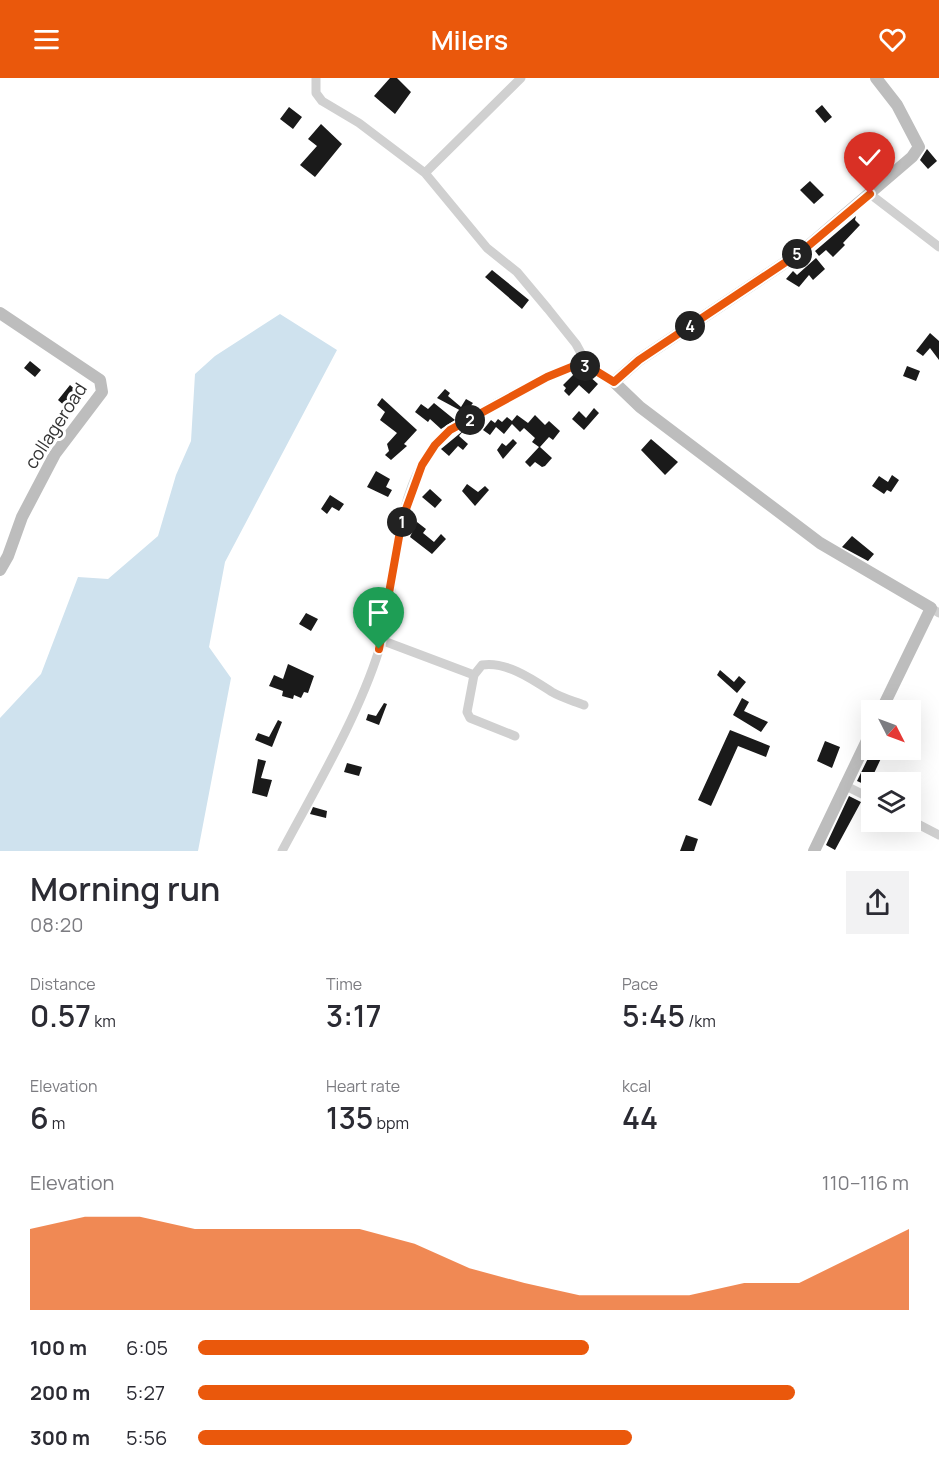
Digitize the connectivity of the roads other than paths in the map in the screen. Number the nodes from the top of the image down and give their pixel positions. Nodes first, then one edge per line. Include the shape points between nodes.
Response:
1 (316, 78) edge
2 (521, 78) edge
3 (876, 78) edge
4 (425, 173) junction
5 (870, 194) junction
6 (939, 247) edge
7 (0, 312) edge
8 (588, 366) junction
9 (614, 382) junction
10 (0, 570) edge
11 (935, 610) edge
12 (381, 640) junction
13 (474, 675) junction
14 (887, 700) edge
15 (584, 705) dead end
16 (515, 736) dead end
17 (861, 752) edge
18 (844, 785) junction
19 (861, 794) edge
20 (921, 826) edge
21 (939, 835) edge
22 (282, 851) edge
23 (814, 851) edge

1 - 4 street via 316,93 322,101 359,123
2 - 4 street
3 - 5 main road via 897,105 919,147
4 - 8 street via 488,248 517,272 576,344
5 - 6 street
5 - 9 main road via 801,252 639,360
7 - 10 main road, collageroad via 103,384 102,392 55,454
8 - 9 street
8 - 12 street via 574,366 547,377 450,430 435,445 422,465 402,520
9 - 11 main road via 640,408 820,543
11 - 14 main road
12 - 13 street
12 - 22 street via 360,699
13 - 15 street via 482,665 494,663
13 - 16 street via 467,712 470,718
17 - 18 main road
18 - 19 street
18 - 23 main road
20 - 21 street

